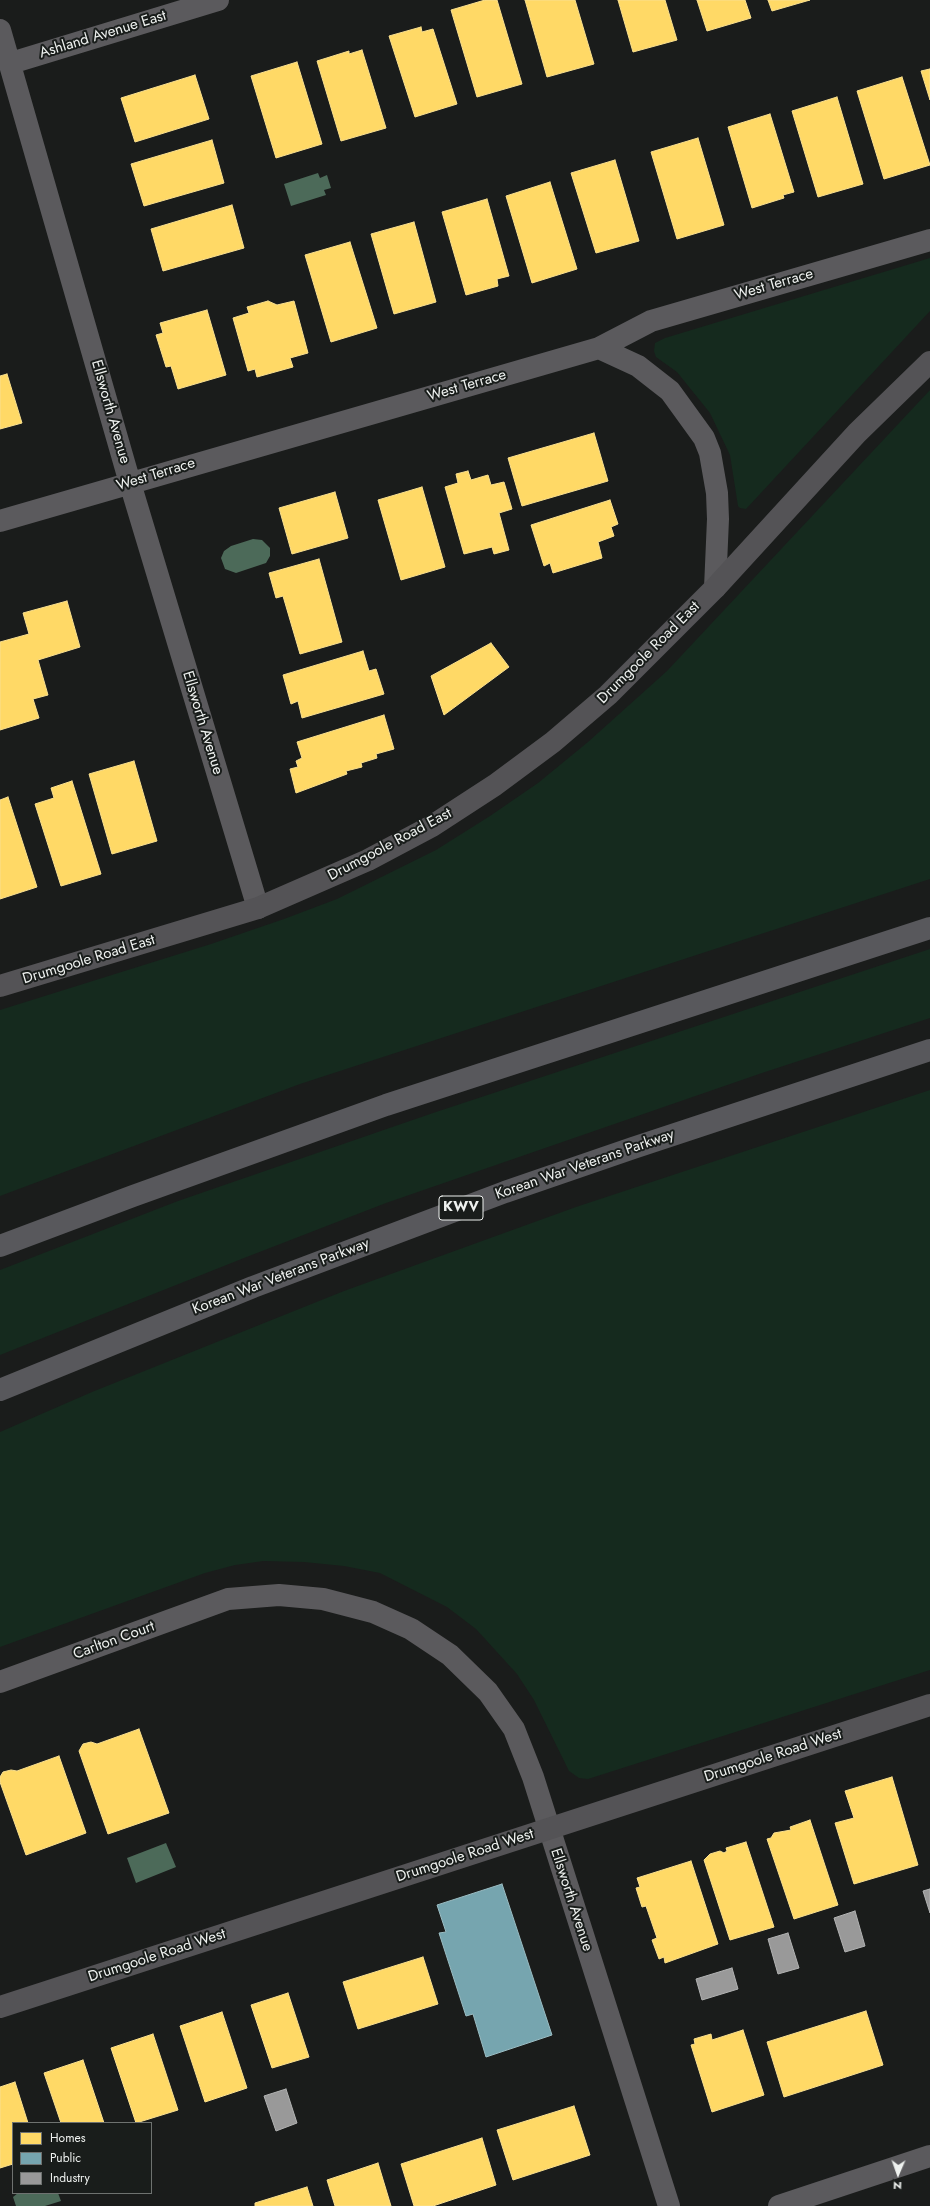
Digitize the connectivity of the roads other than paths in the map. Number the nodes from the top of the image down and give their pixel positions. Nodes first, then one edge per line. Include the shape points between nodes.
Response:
1 (218, 0) edge
2 (0, 30) edge
3 (11, 62) junction
4 (930, 240) edge
5 (599, 348) junction
6 (930, 362) edge
7 (130, 483) junction
8 (0, 521) edge
9 (715, 588) junction
10 (258, 908) junction
11 (930, 928) edge
12 (0, 986) edge
13 (930, 1050) edge
14 (0, 1246) edge
15 (0, 1390) edge
16 (228, 1600) joint
17 (0, 1682) edge
18 (930, 1705) edge
19 (548, 1828) junction
20 (0, 2007) edge
21 (930, 2156) edge
22 (669, 2206) edge
23 (779, 2206) edge

1 - 3 street, Ashland Avenue East
2 - 3 street, Ellsworth Avenue
3 - 7 street, Ellsworth Avenue
4 - 5 street, West Terrace via 651,321
5 - 7 street, West Terrace
5 - 9 street via 638,366 670,391 704,438 710,453 717,493
6 - 9 main road, Drumgoole Road East via 857,433
7 - 8 street, West Terrace
7 - 10 street, Ellsworth Avenue
9 - 10 main road, Drumgoole Road East via 608,695 553,742 495,786 432,826 368,860
10 - 12 main road, Drumgoole Road East
11 - 14 highway via 386,1105
13 - 15 highway, Korean War Veterans Parkway / KWV via 505,1192 253,1287
16 - 17 street, Carlton Court
16 - 19 street, Ellsworth Avenue via 279,1595 323,1599 373,1612 411,1629 450,1655 488,1692 514,1729 533,1777
18 - 19 main road, Drumgoole Road West
19 - 20 main road, Drumgoole Road West
19 - 22 street, Ellsworth Avenue
21 - 23 street

